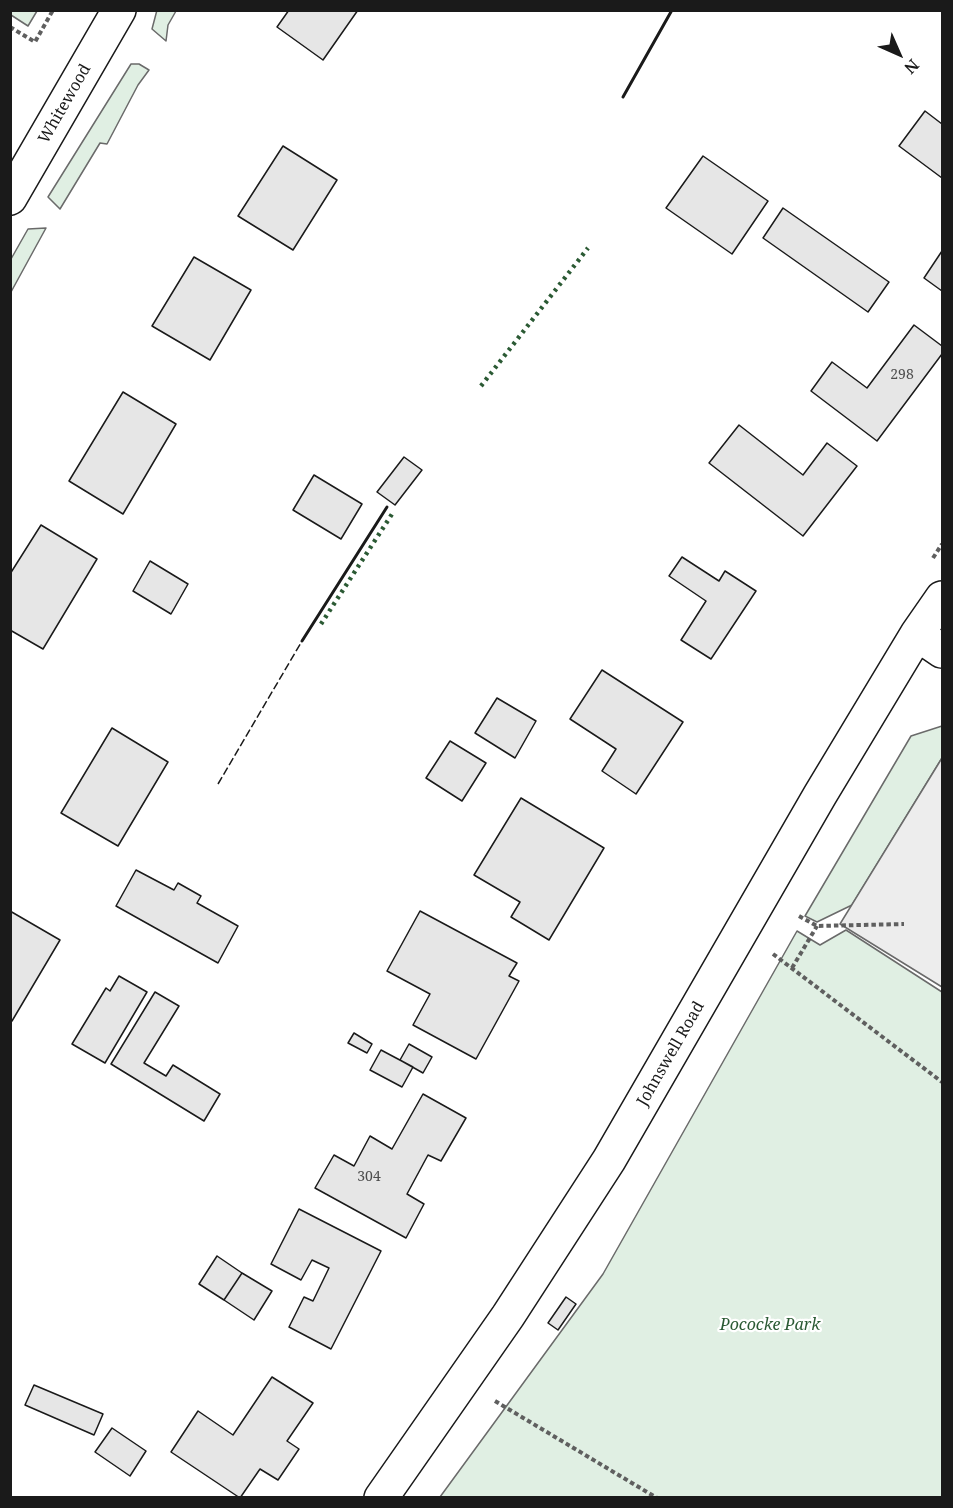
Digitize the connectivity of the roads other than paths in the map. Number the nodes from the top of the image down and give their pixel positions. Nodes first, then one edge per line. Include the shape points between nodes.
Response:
1 (119, 10) edge
2 (10, 198) edge
3 (942, 598) edge
4 (930, 643) edge
5 (381, 1497) edge

1 - 2 street, Whitewood
3 - 4 street, Johnswell Road
4 - 5 street, Johnswell Road via 820,795 609,1160 508,1316

